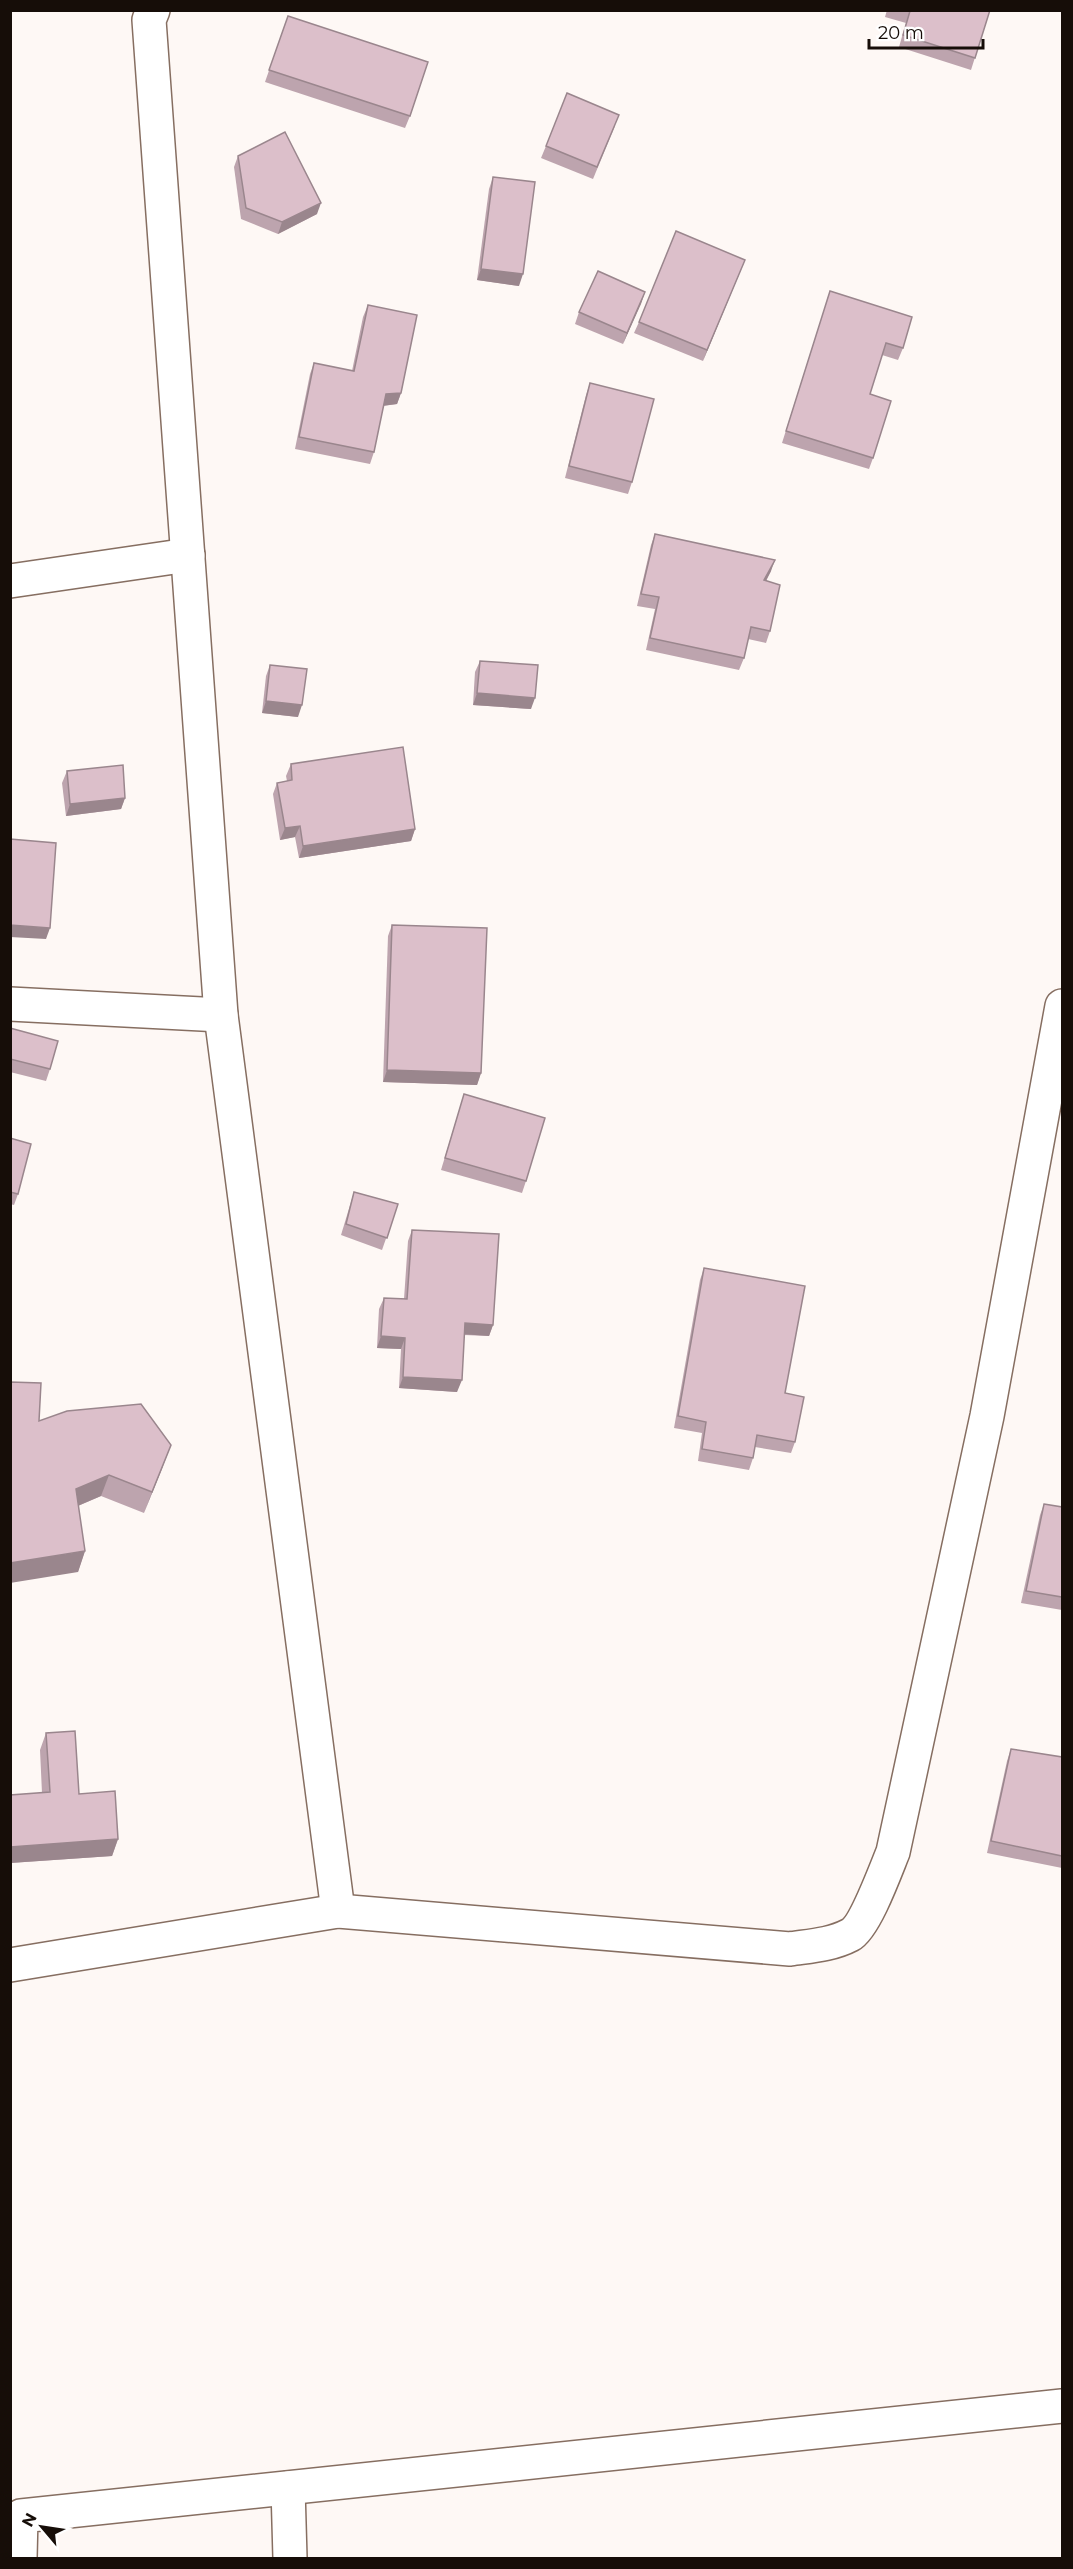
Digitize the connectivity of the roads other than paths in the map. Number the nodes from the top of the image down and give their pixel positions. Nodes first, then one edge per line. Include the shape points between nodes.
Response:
1 (153, 10) edge
2 (188, 555) junction
3 (10, 581) edge
4 (10, 1004) edge
5 (1062, 1006) edge
6 (221, 1015) junction
7 (338, 1911) junction
8 (10, 1965) edge
9 (1062, 2406) edge
10 (288, 2488) junction
11 (20, 2559) edge
12 (290, 2559) edge

1 - 2 street via 149,20
2 - 3 street
2 - 6 street
4 - 6 street
5 - 7 street via 987,1416 893,1852 871,1903 852,1934 826,1944 790,1949
6 - 7 street
7 - 8 street
9 - 10 street
10 - 11 street via 21,2516
10 - 12 street

